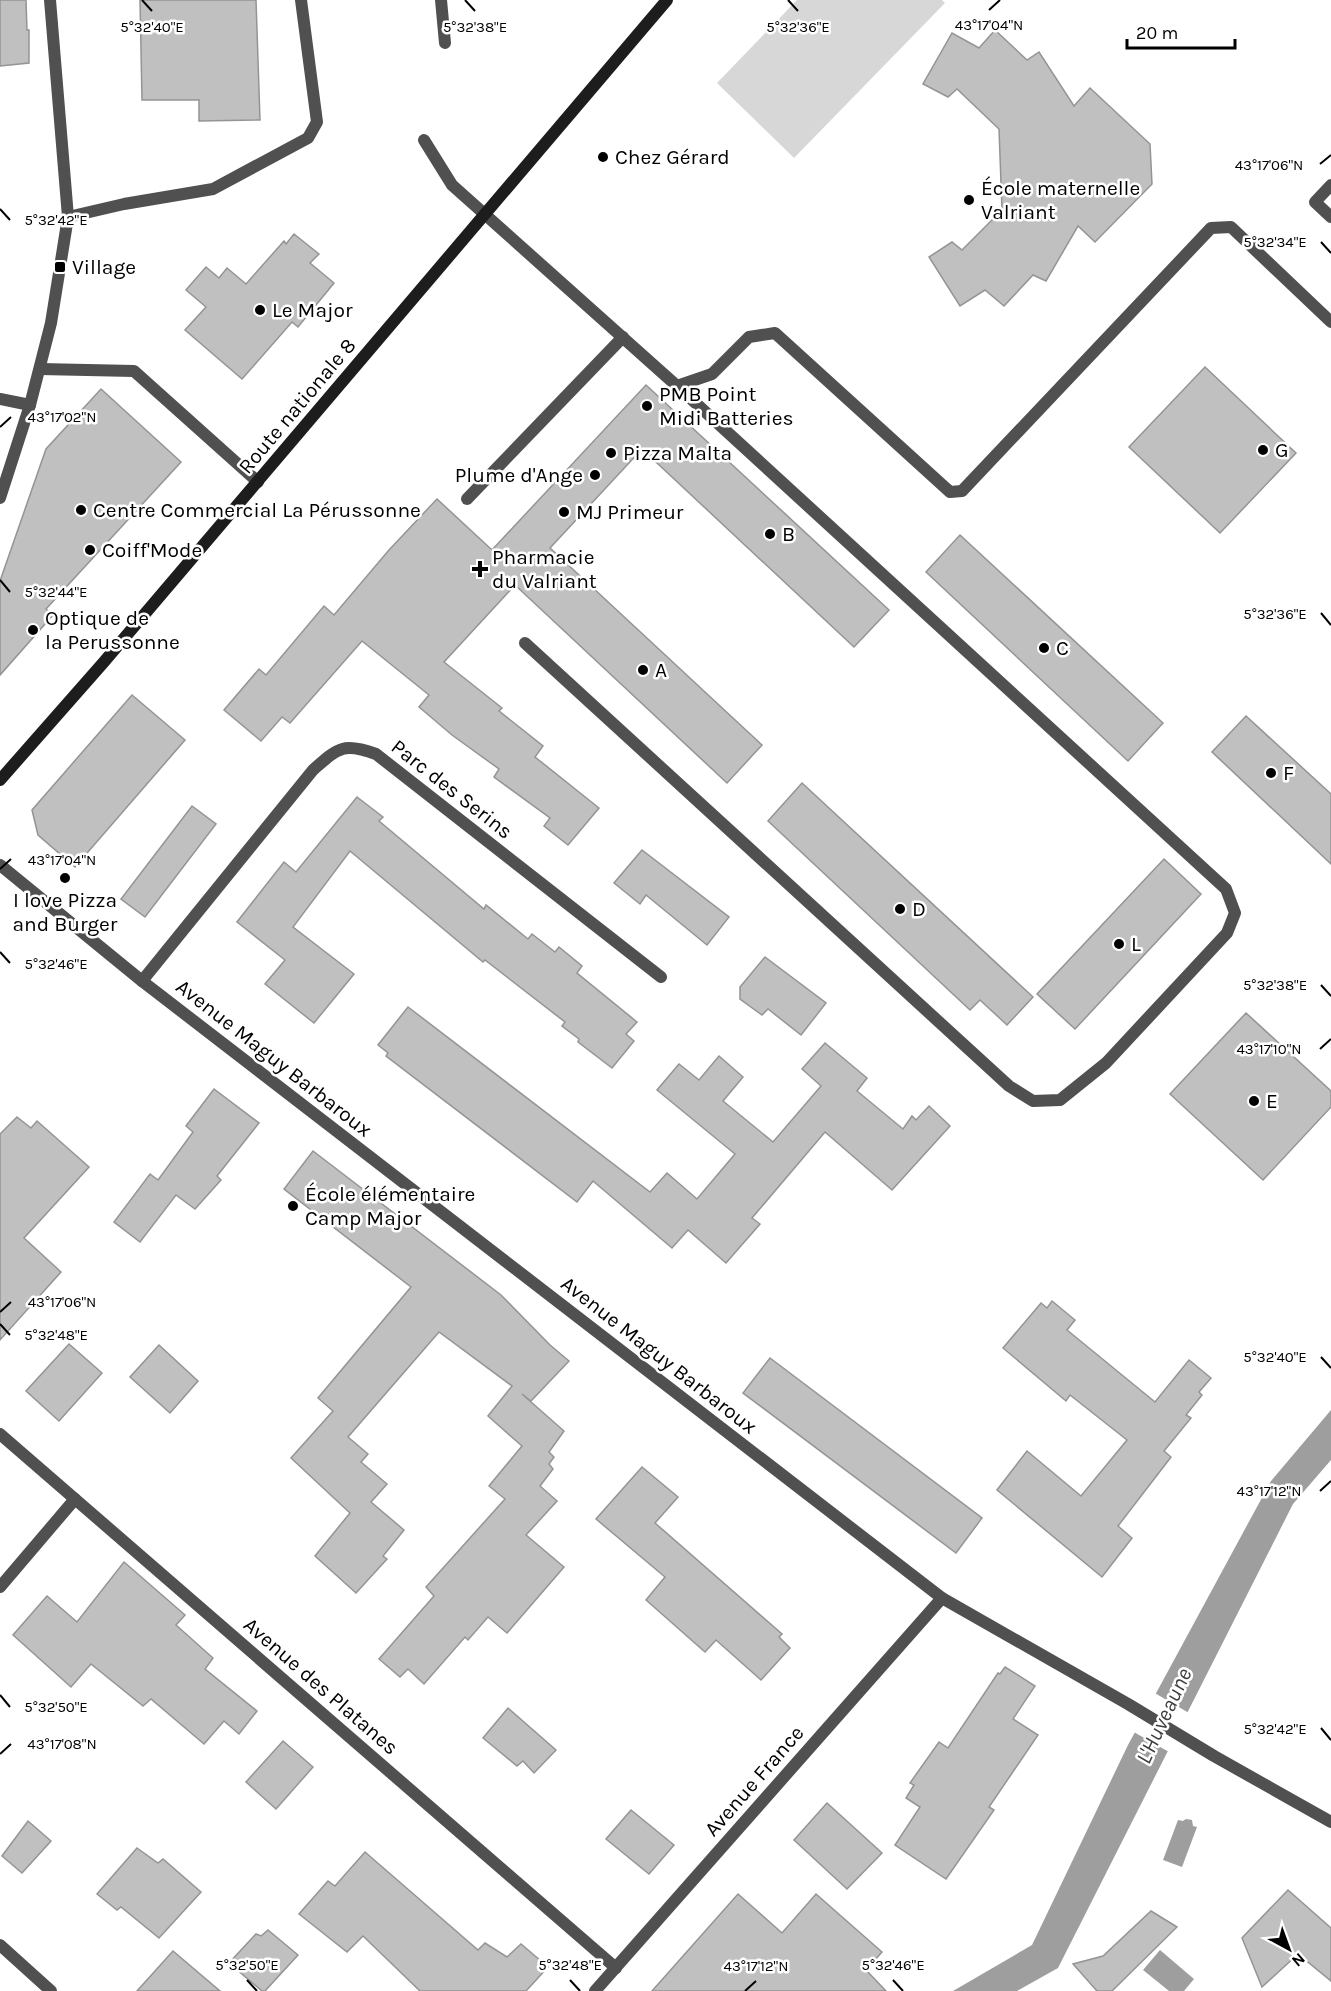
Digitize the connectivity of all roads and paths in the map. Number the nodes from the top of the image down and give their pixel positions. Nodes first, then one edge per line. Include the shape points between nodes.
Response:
1 (50, 0) edge
2 (300, 0) edge
3 (441, 0) edge
4 (667, 0) edge
5 (445, 43) dead end
6 (424, 140) dead end
7 (1331, 185) edge
8 (485, 214) junction
9 (68, 217) junction
10 (1331, 217) edge
11 (1331, 322) edge
12 (623, 338) junction
13 (40, 369) junction
14 (677, 386) junction
15 (0, 399) edge
16 (30, 405) junction
17 (258, 482) junction
18 (0, 498) edge
19 (467, 499) dead end
20 (525, 643) dead end
21 (0, 780) edge
22 (0, 865) edge
23 (661, 976) dead end
24 (142, 981) junction
25 (0, 1434) edge
26 (75, 1499) junction
27 (0, 1587) edge
28 (942, 1598) junction
29 (1331, 1822) edge
30 (0, 1945) edge
31 (616, 1968) junction
32 (51, 1991) edge
33 (596, 1991) edge

1 - 9 street
2 - 9 street via 317,122 308,138 213,189
3 - 5 street
4 - 8 main road, Route nationale 8
6 - 8 street via 452,185
7 - 10 street via 1315,202
8 - 12 street
8 - 17 main road, Route nationale 8
9 - 13 street
11 - 14 street via 1231,227 1211,228 962,491 950,492 775,333 749,337 712,374
12 - 14 street
12 - 19 street
13 - 16 street
13 - 17 street via 134,370
14 - 20 street via 1226,889 1235,913 1227,933 1106,1064 1060,1100 1033,1101 1009,1086
15 - 16 street
16 - 18 street
17 - 21 main road, Route nationale 8
22 - 24 street, Avenue Maguy Barbaroux
23 - 24 street, Parc des Serins via 376,754 357,748 335,750 313,770
24 - 28 street, Avenue Maguy Barbaroux
25 - 26 street, Avenue des Platanes
26 - 27 street
26 - 31 street, Avenue des Platanes
28 - 29 street, Avenue Maguy Barbaroux
28 - 31 street, Avenue France
30 - 32 street
31 - 33 street, Avenue France

